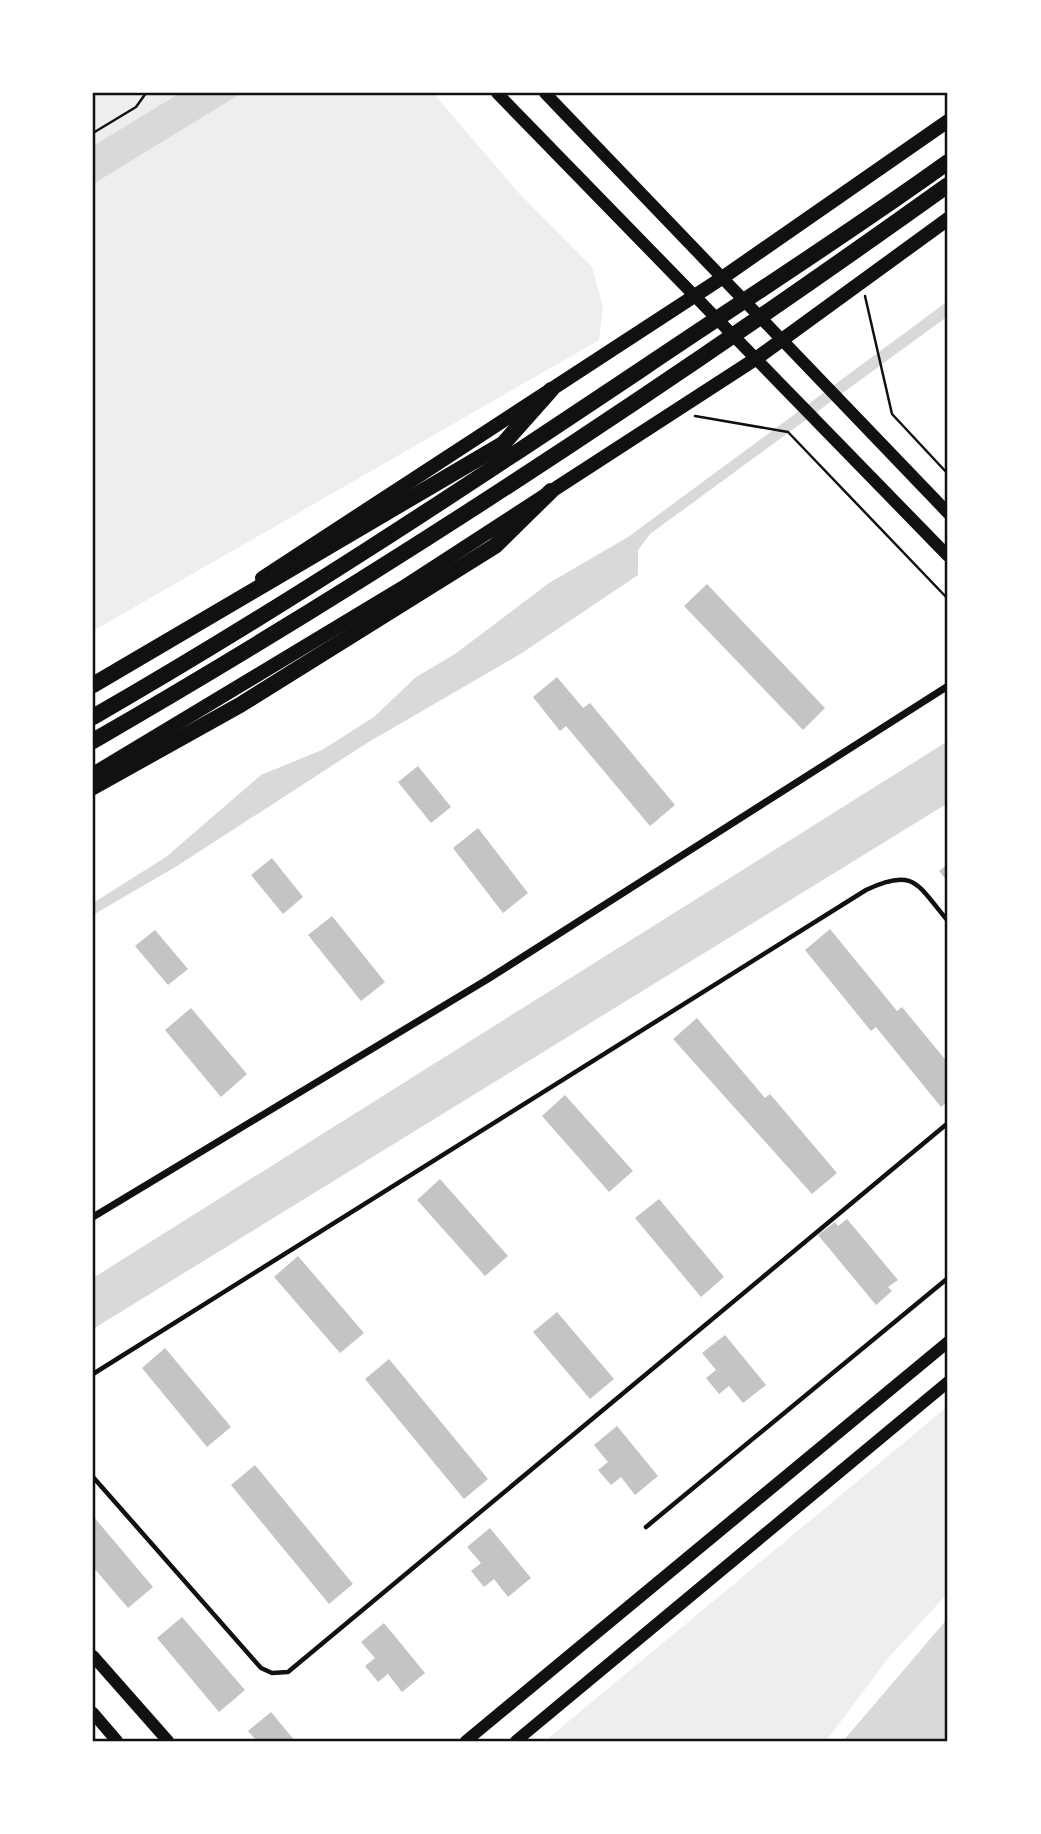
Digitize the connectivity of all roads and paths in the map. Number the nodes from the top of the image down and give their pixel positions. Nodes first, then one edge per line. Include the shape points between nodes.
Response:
1 (146, 93) edge
2 (497, 93) edge
3 (545, 93) edge
4 (948, 121) edge
5 (93, 133) edge
6 (948, 162) edge
7 (948, 185) edge
8 (948, 219) edge
9 (722, 278) junction
10 (862, 282) junction
11 (696, 295) junction
12 (782, 340) junction
13 (757, 358) junction
14 (551, 390) junction
15 (671, 411) junction
16 (948, 474) edge
17 (551, 491) junction
18 (948, 513) edge
19 (948, 556) edge
20 (948, 599) edge
21 (93, 677) edge
22 (93, 685) edge
23 (948, 686) edge
24 (93, 717) edge
25 (93, 741) edge
26 (93, 774) edge
27 (93, 787) edge
28 (948, 921) edge
29 (948, 1123) edge
30 (93, 1217) edge
31 (948, 1278) edge
32 (948, 1342) edge
33 (93, 1374) edge
34 (948, 1382) edge
35 (93, 1477) edge
36 (646, 1527) dead end
37 (93, 1656) edge
38 (93, 1713) edge
39 (117, 1741) edge
40 (168, 1741) edge
41 (466, 1741) edge
42 (516, 1741) edge

1 - 5 path via 136,107
2 - 11 main road
3 - 9 main road
4 - 9 main road
6 - 24 highway via 834,244 377,547
7 - 25 highway via 726,344 387,564
8 - 10 main road
9 - 11 main road
9 - 12 main road
10 - 12 main road
10 - 16 path via 891,414
11 - 13 main road
11 - 14 main road
12 - 13 main road
12 - 18 main road
13 - 15 main road
13 - 19 main road
14 - 21 main road via 191,624
14 - 22 highway via 503,444
15 - 17 main road
15 - 20 path via 788,432
17 - 26 main road via 402,588
17 - 27 highway via 495,546 240,705
23 - 30 street via 488,979
28 - 33 lane via 916,884 905,878 889,878 866,890
29 - 35 lane via 288,1672 261,1668
31 - 36 lane
32 - 41 main road
34 - 42 main road
37 - 40 main road
38 - 39 main road

